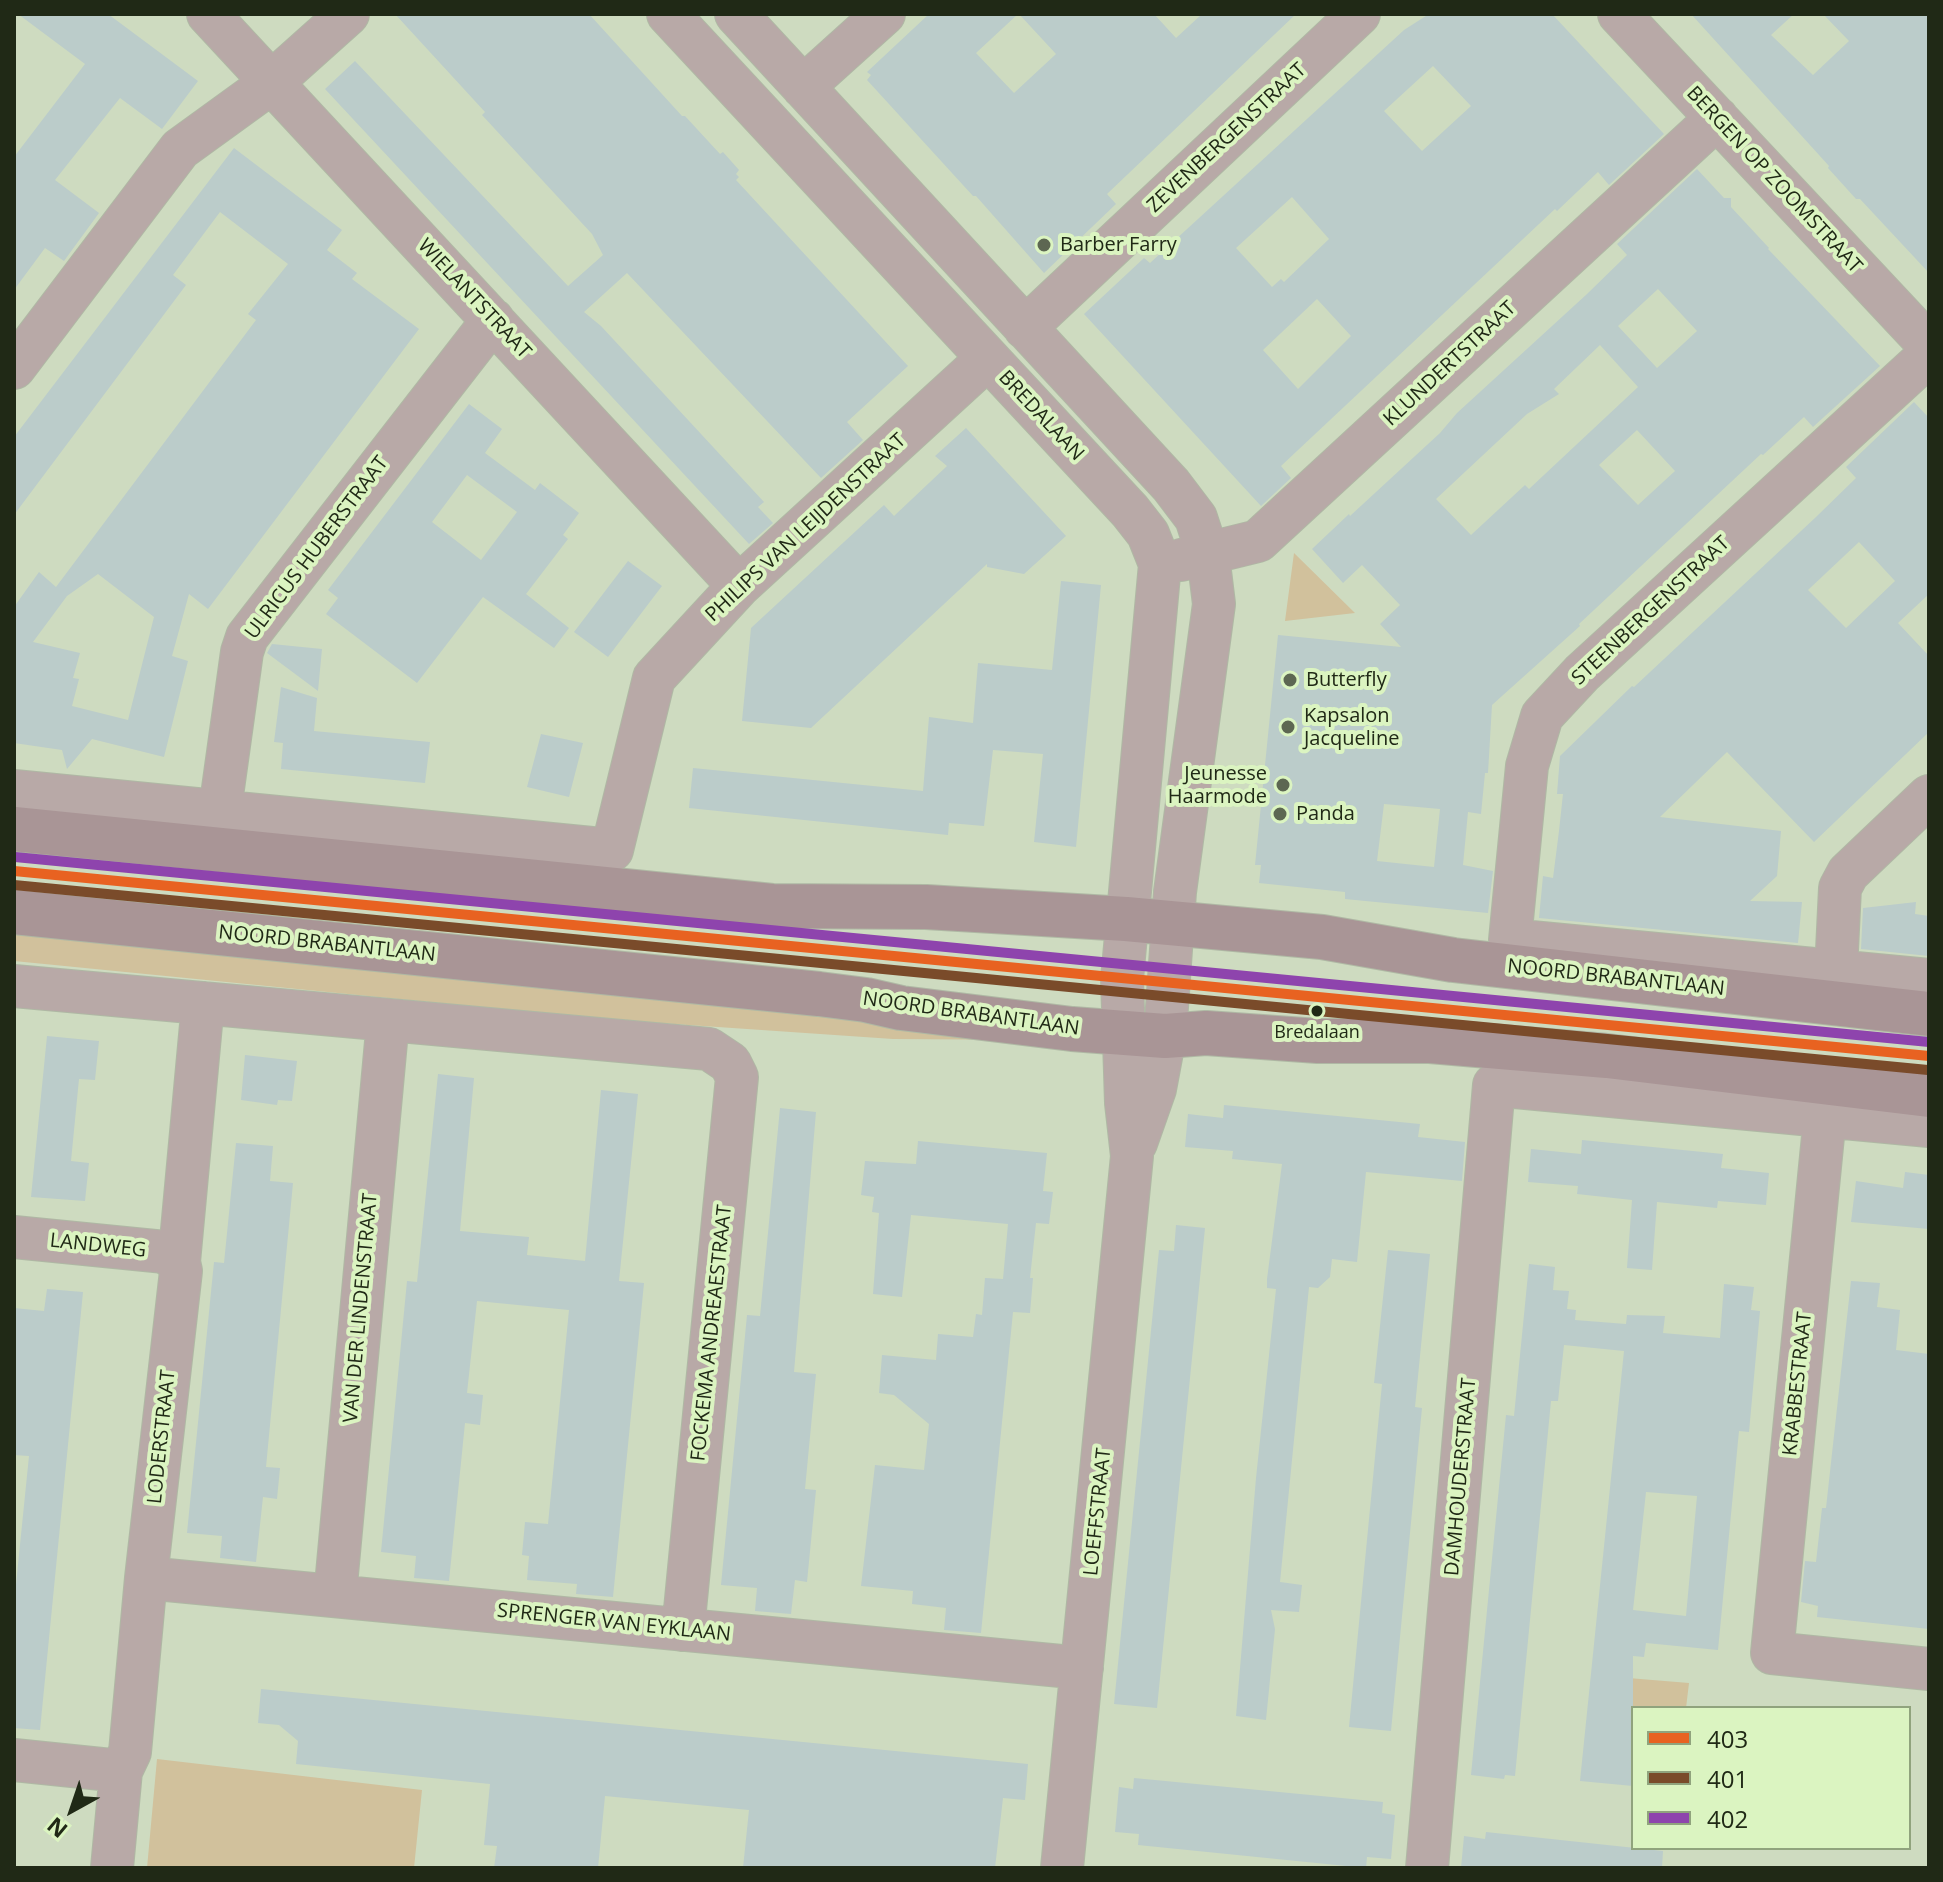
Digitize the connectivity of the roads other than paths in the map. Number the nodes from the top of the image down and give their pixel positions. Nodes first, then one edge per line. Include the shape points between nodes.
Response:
1 (208, 14) edge
2 (348, 14) edge
3 (668, 14) edge
4 (736, 14) edge
5 (884, 14) edge
6 (1359, 14) edge
7 (1619, 14) edge
8 (271, 83) junction
9 (803, 87) junction
10 (1717, 118) junction
11 (493, 320) junction
12 (1025, 328) junction
13 (1929, 345) edge
14 (1929, 355) edge
15 (987, 359) junction
16 (14, 368) edge
17 (1208, 555) junction
18 (1160, 564) junction
19 (739, 586) junction
20 (14, 791) edge
21 (1929, 796) edge
22 (220, 810) junction
23 (14, 829) edge
24 (14, 912) edge
25 (1126, 919) junction
26 (1171, 925) junction
27 (1510, 940) joint
28 (1836, 971) junction
29 (1929, 980) edge
30 (14, 986) edge
31 (203, 1003) junction
32 (1929, 1014) edge
33 (388, 1020) junction
34 (1145, 1034) junction
35 (1929, 1095) edge
36 (1825, 1116) junction
37 (1929, 1126) edge
38 (14, 1237) edge
39 (179, 1262) junction
40 (146, 1578) junction
41 (335, 1596) junction
42 (683, 1630) junction
43 (1082, 1668) junction
44 (1929, 1669) edge
45 (14, 1760) edge
46 (121, 1771) junction
47 (112, 1868) edge
48 (1062, 1868) edge
49 (1427, 1868) edge

1 - 8 street, WIELANTSTRAAT
2 - 8 street
3 - 15 street, BREDALAAN
4 - 9 street
5 - 9 street
6 - 12 street, ZEVENBERGENSTRAAT
7 - 10 street, BERGEN OP ZOOMSTRAAT
8 - 11 street, WIELANTSTRAAT
8 - 16 street via 180,149
9 - 12 street
10 - 13 street, BERGEN OP ZOOMSTRAAT
10 - 17 street, KLUNDERTSTRAAT via 1258,541
11 - 19 street, WIELANTSTRAAT
11 - 22 street, ULRICUS HUBERSTRAAT via 247,637
12 - 17 street via 1171,485 1196,518
14 - 27 street, STEENBERGENSTRAAT via 1582,673 1542,716 1527,766
15 - 18 street, BREDALAAN via 1130,511 1148,534
15 - 19 street, PHILIPS VAN LEIJDENSTRAAT
17 - 18 street, KLUNDERTSTRAAT
17 - 26 street via 1214,604
18 - 25 street
19 - 22 street, PHILIPS VAN LEIJDENSTRAAT via 654,678 612,850
20 - 22 street
21 - 28 street via 1848,873 1840,888
23 - 25 main road, NOORD BRABANTLAAN via 772,906 926,907
24 - 34 main road, NOORD BRABANTLAAN via 819,994
25 - 26 main road, NOORD BRABANTLAAN
25 - 34 street via 1122,979
26 - 32 main road, NOORD BRABANTLAAN via 1322,937 1453,960
26 - 34 street via 1170,983
27 - 28 street, NOORD BRABANTLAAN
28 - 29 street, NOORD BRABANTLAAN
30 - 31 street
31 - 33 street
31 - 39 street, LODERSTRAAT
33 - 41 street, VAN DER LINDENSTRAAT
33 - 42 street, FOCKEMA ANDREAESTRAAT via 709,1049 730,1063 737,1077
34 - 35 main road, NOORD BRABANTLAAN via 1430,1041 1607,1056
34 - 43 street, LOEFFSTRAAT via 1155,1089 1132,1156
36 - 37 street
36 - 44 street, KRABBESTRAAT via 1772,1653
36 - 49 street, DAMHOUDERSTRAAT via 1494,1085
38 - 39 street, LANDWEG via 165,1252
39 - 40 street, LODERSTRAAT
40 - 41 street, SPRENGER VAN EYKLAAN
40 - 46 street, LODERSTRAAT via 130,1752
41 - 42 street, SPRENGER VAN EYKLAAN
42 - 43 street, SPRENGER VAN EYKLAAN
43 - 48 street, LOEFFSTRAAT
45 - 46 street
46 - 47 street, LODERSTRAAT

